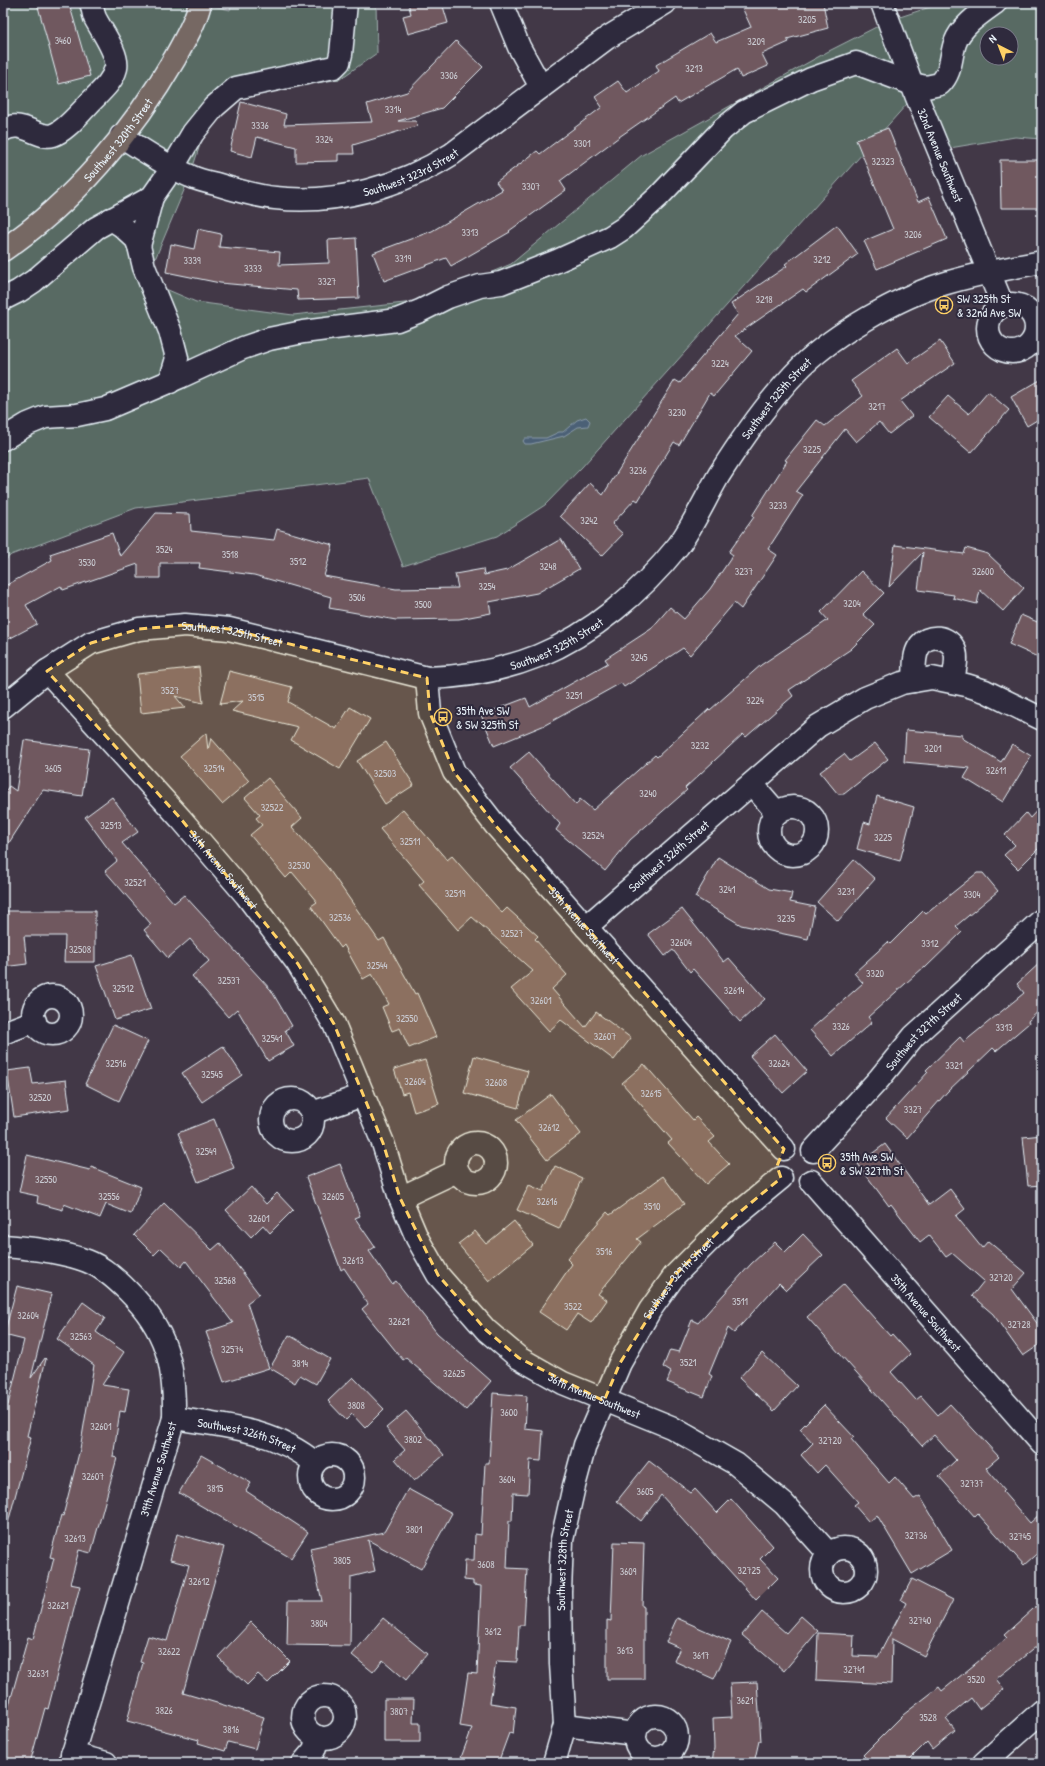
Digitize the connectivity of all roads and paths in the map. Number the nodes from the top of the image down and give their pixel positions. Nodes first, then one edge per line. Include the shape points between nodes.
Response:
1 (91, 3) edge
2 (200, 3) edge
3 (346, 3) edge
4 (501, 3) edge
5 (666, 3) edge
6 (882, 3) edge
7 (995, 3) edge
8 (912, 84) junction
9 (541, 87) junction
10 (3, 130) edge
11 (121, 136) junction
12 (173, 167) junction
13 (152, 197) junction
14 (111, 219) junction
15 (140, 246) junction
16 (3, 250) edge
17 (1042, 262) edge
18 (989, 272) junction
19 (3, 299) edge
20 (1003, 306) dead end
21 (170, 382) junction
22 (3, 438) edge
23 (47, 671) junction
24 (427, 678) junction
25 (933, 680) junction
26 (3, 707) edge
27 (1042, 719) edge
28 (752, 784) junction
29 (777, 813) dead end
30 (1042, 920) edge
31 (586, 926) junction
32 (35, 1021) dead end
33 (3, 1033) edge
34 (363, 1095) junction
35 (312, 1113) dead end
36 (784, 1149) junction
37 (813, 1151) junction
38 (458, 1171) dead end
39 (781, 1178) junction
40 (811, 1181) junction
41 (400, 1198) junction
42 (3, 1246) edge
43 (604, 1401) junction
44 (174, 1418) junction
45 (1042, 1444) edge
46 (315, 1462) dead end
47 (829, 1554) dead end
48 (1042, 1711) edge
49 (565, 1725) junction
50 (635, 1734) dead end
51 (318, 1737) dead end
52 (71, 1759) edge
53 (106, 1763) edge
54 (303, 1763) edge
55 (554, 1763) edge
56 (984, 1763) edge

1 - 10 street via 94,17 114,55 116,67 107,84 79,114 53,135 18,126
2 - 11 main road, Southwest 320th Street via 186,40 167,72
3 - 12 street via 341,54 339,62 334,67 311,74 236,88 214,107 193,133
4 - 9 street via 519,47
5 - 9 street, Southwest 323rd Street via 607,38
6 - 8 street, 32nd Avenue Southwest
7 - 8 street via 973,20 958,37 949,72 940,84 926,87
8 - 18 street, 32nd Avenue Southwest
8 - 21 street via 856,63 811,79 744,112 723,129 636,218 610,237 501,283 480,286 448,297 397,320 269,339 243,348
9 - 12 street, Southwest 323rd Street via 432,167 373,190 321,198 275,198 229,188 190,176
11 - 12 street, Southwest 323rd Street
11 - 16 main road, Southwest 320th Street via 89,176 67,198
12 - 13 street
13 - 14 street
13 - 15 street
14 - 15 street via 136,239
14 - 19 street via 87,235 34,281
15 - 21 street via 144,267 174,343 177,358
17 - 18 street, Southwest 325th Street
18 - 20 street, 32nd Avenue Southwest
18 - 24 street, Southwest 325th Street via 940,284 892,305 845,332 803,366 762,412 678,545 632,595 586,631 538,656 484,672
21 - 22 street via 97,411 40,419
23 - 24 street, Southwest 325th Street via 91,643 139,630 185,625 229,629
23 - 26 street, Southwest 325th Street
23 - 34 street, 36th Avenue Southwest via 181,819 246,895 298,964 334,1024
24 - 31 street, 35th Avenue Southwest via 430,713 454,772 496,826
25 - 25 street via 956,659 952,644 938,637 923,642 916,656
25 - 27 street via 985,692
25 - 28 street, Southwest 326th Street via 902,683 865,698 818,726
28 - 29 street
28 - 31 street, Southwest 326th Street
30 - 37 street, Southwest 327th Street via 914,1036 879,1079
31 - 36 street, 35th Avenue Southwest
32 - 33 street
34 - 35 street
34 - 41 street, 36th Avenue Southwest via 383,1144
36 - 37 street via 802,1144
36 - 39 street via 777,1166
37 - 40 street via 819,1163
38 - 41 street
39 - 40 street via 792,1185 806,1185
39 - 43 street, Southwest 327th Street via 729,1221 675,1275 650,1310 620,1363
40 - 45 street, 35th Avenue Southwest
41 - 43 street, 36th Avenue Southwest via 417,1238 438,1275 486,1330 519,1358 563,1383
42 - 44 street, 39th Avenue Southwest via 46,1251 86,1261 108,1272 122,1285 143,1308 163,1340 172,1372
43 - 47 street, 36th Avenue Southwest via 671,1427 736,1464 784,1504
43 - 49 street, Southwest 328th Street via 585,1445 562,1540 561,1664
44 - 46 street, Southwest 326th Street via 257,1432 289,1444
44 - 52 street, 39th Avenue Southwest
48 - 56 street
49 - 50 street
49 - 55 street, Southwest 328th Street
51 - 54 street via 314,1750
52 - 53 street

